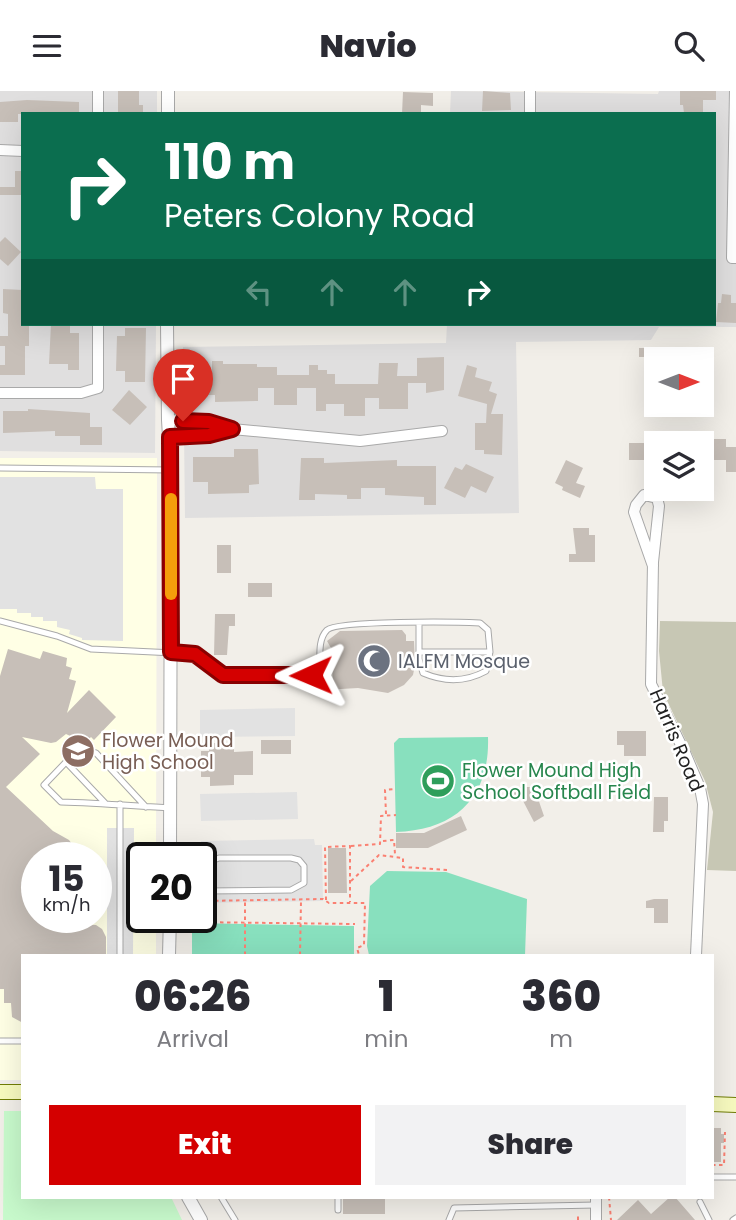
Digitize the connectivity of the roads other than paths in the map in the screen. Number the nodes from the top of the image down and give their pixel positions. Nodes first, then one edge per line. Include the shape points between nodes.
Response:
1 (98, 91) edge
2 (168, 91) edge
3 (530, 91) edge
4 (735, 91) edge
5 (98, 112) edge
6 (168, 112) edge
7 (530, 112) edge
8 (735, 125) edge
9 (0, 150) edge
10 (21, 151) edge
11 (734, 258) edge
12 (98, 326) edge
13 (167, 326) edge
14 (0, 393) edge
15 (168, 420) junction
16 (232, 429) junction
17 (442, 431) dead end
18 (170, 437) junction
19 (0, 468) edge
20 (172, 470) junction
21 (653, 566) junction
22 (0, 621) edge
23 (419, 624) junction
24 (171, 652) junction
25 (419, 652) junction
26 (490, 652) junction
27 (66, 762) junction
28 (105, 803) junction
29 (120, 804) junction
30 (146, 807) junction
31 (170, 808) junction
32 (170, 842) edge
33 (204, 891) edge
34 (170, 933) edge
35 (120, 954) edge
36 (169, 954) edge
37 (696, 954) edge
38 (0, 1041) edge
39 (21, 1041) edge
40 (0, 1092) edge
41 (21, 1092) edge
42 (714, 1104) edge
43 (736, 1105) edge
44 (714, 1177) edge
45 (736, 1177) edge
46 (189, 1199) edge
47 (222, 1199) edge
48 (338, 1199) edge
49 (596, 1201) edge
50 (700, 1202) dead end
51 (338, 1210) dead end
52 (201, 1220) edge
53 (236, 1220) edge
54 (449, 1220) edge
55 (596, 1220) edge
56 (709, 1220) edge

1 - 5 street
2 - 6 street
3 - 7 street
4 - 8 street
8 - 11 street
9 - 10 street
12 - 14 street via 98,388 81,393
13 - 15 street
15 - 16 street via 209,422
15 - 18 street
16 - 17 street via 360,441
16 - 18 street
18 - 20 street
19 - 20 lane
20 - 24 street
21 - 21 street, Harris Road via 634,512 644,495 657,498 659,506
21 - 37 street, Harris Road via 651,684 686,755 703,804
22 - 24 lane via 91,649
23 - 24 lane via 330,628 322,637 320,667 311,675 223,675 195,654
23 - 25 lane
23 - 26 lane via 480,623 488,630
24 - 31 street
25 - 26 lane
25 - 26 lane via 423,673 438,679 472,679 486,671
27 - 28 lane
27 - 28 lane via 44,786 61,801
27 - 30 lane via 82,750 96,753
28 - 29 lane
29 - 30 lane
29 - 35 lane
30 - 31 lane
31 - 32 street
33 - 33 lane via 291,890 304,883 304,866 291,858 219,858 207,868
34 - 36 street
38 - 39 lane
40 - 41 main road
42 - 43 main road
44 - 45 lane
46 - 52 street
47 - 53 lane
48 - 51 lane
49 - 54 lane via 454,1208
49 - 55 street
50 - 56 lane

